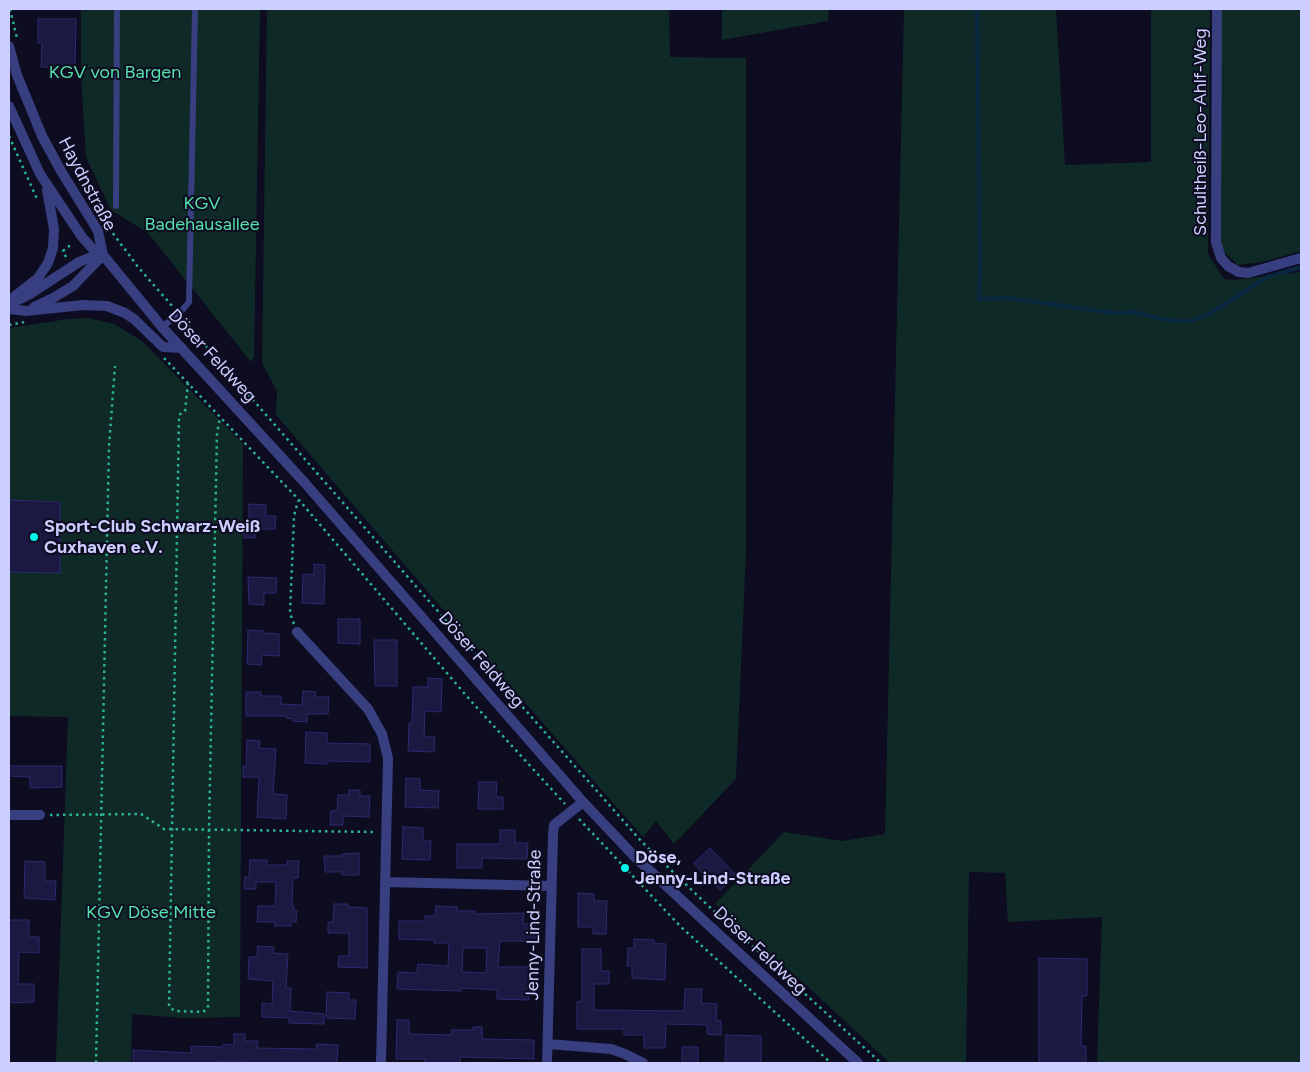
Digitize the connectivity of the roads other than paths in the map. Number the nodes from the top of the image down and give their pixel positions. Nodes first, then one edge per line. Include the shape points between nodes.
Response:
1 (117, 9) edge
2 (195, 9) edge
3 (1217, 9) edge
4 (9, 46) edge
5 (9, 106) edge
6 (44, 182) junction
7 (116, 206) dead end
8 (104, 255) junction
9 (1301, 258) edge
10 (9, 303) edge
11 (9, 309) edge
12 (26, 310) junction
13 (162, 326) junction
14 (182, 348) junction
15 (297, 632) road end
16 (583, 802) junction
17 (9, 815) edge
18 (40, 816) road end
19 (386, 882) junction
20 (551, 886) junction
21 (548, 1044) junction
22 (381, 1063) edge
23 (547, 1063) edge
24 (643, 1063) edge
25 (858, 1063) edge

1 - 7 lane
2 - 13 lane via 189,302
3 - 9 street, Schultheiß-Leo-Ahlf-Weg via 1216,242 1221,258 1228,266 1248,273
4 - 8 street, Haydnstraße via 42,136 98,232
5 - 6 street, Haydnstraße
6 - 8 street, Haydnstraße via 82,237
6 - 10 street via 54,222 51,256 38,278
8 - 10 street via 79,262 30,294
8 - 12 street via 73,286
8 - 13 street, Döser Feldweg
11 - 12 street
12 - 14 street via 74,305 107,306 134,319 163,347
13 - 14 street, Döser Feldweg
14 - 16 street, Döser Feldweg via 298,475
15 - 19 street via 364,704 382,734 388,758
16 - 20 street, Jenny-Lind-Straße via 554,825
16 - 25 street, Döser Feldweg via 635,857
17 - 18 street
19 - 20 street
19 - 22 street
20 - 21 street, Jenny-Lind-Straße
21 - 23 street, Jenny-Lind-Straße
21 - 24 street via 611,1049

